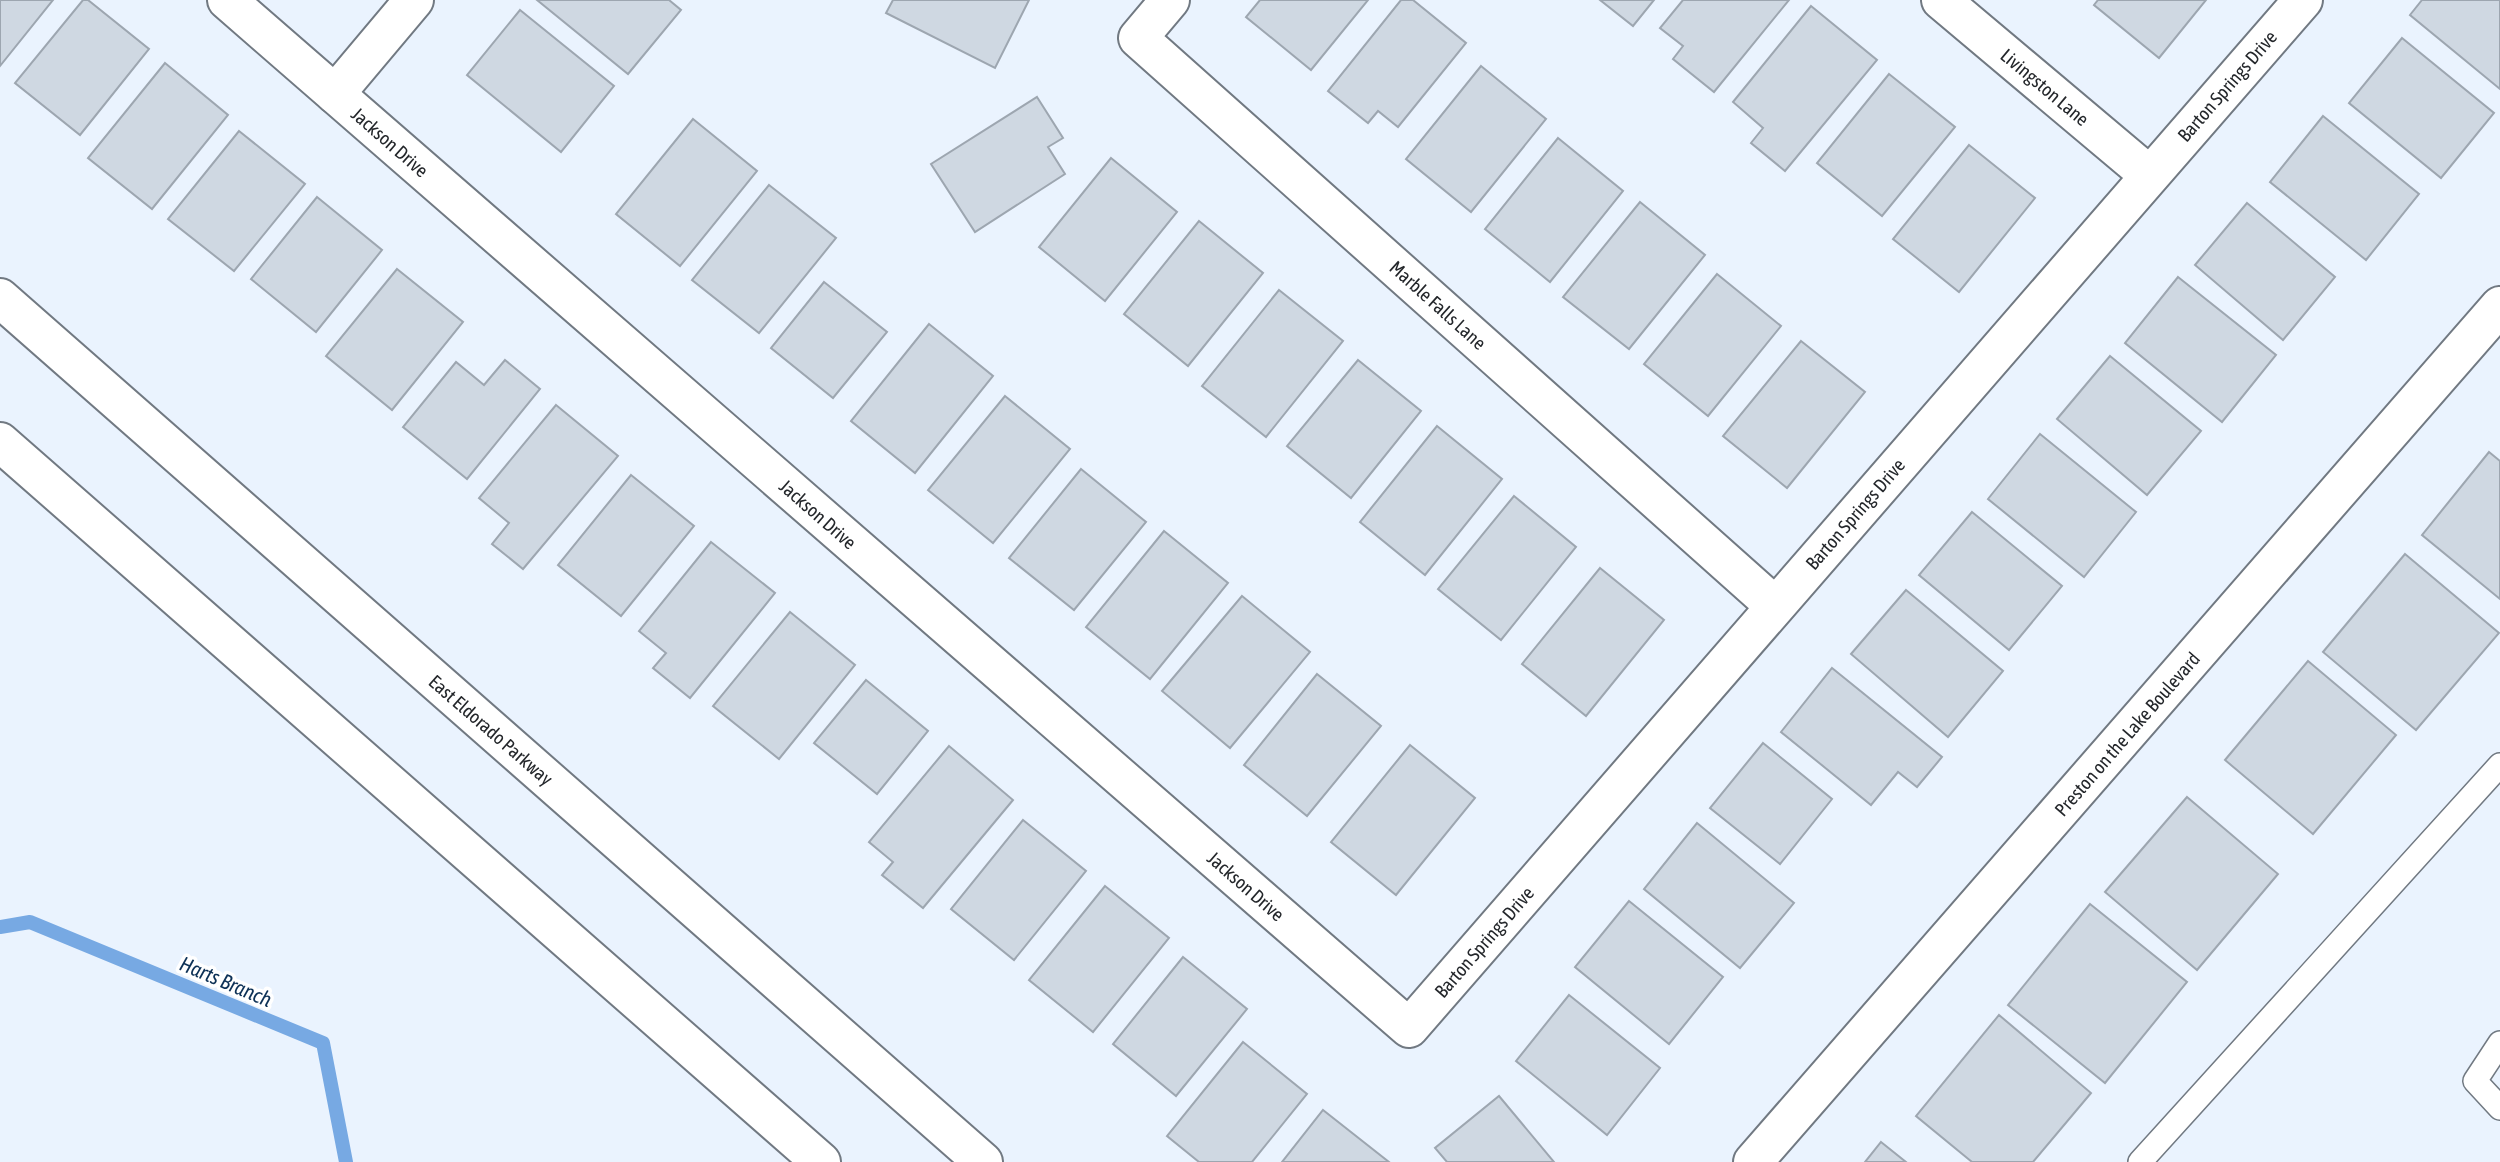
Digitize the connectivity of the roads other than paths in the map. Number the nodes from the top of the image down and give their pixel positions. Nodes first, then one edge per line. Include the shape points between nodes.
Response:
1 (228, 0) edge
2 (414, 0) edge
3 (1170, 0) edge
4 (1941, 0) edge
5 (2302, 0) edge
6 (335, 94) junction
7 (2149, 175) junction
8 (0, 298) edge
9 (2500, 307) edge
10 (0, 442) edge
11 (1775, 606) junction
12 (2500, 765) edge
13 (1409, 1028) joint
14 (2500, 1043) edge
15 (2500, 1108) edge
16 (821, 1162) edge
17 (983, 1162) edge
18 (1754, 1162) edge
19 (2140, 1162) edge

1 - 6 street, Jackson Drive
2 - 6 street
3 - 11 street, Marble Falls Lane via 1138,38
4 - 7 street, Livingston Lane
5 - 7 street, Barton Springs Drive
6 - 13 street, Jackson Drive
7 - 11 street, Barton Springs Drive
8 - 17 street, East Eldorado Parkway
9 - 18 street, Preston on the Lake Boulevard
10 - 16 street
11 - 13 street, Barton Springs Drive
12 - 19 lane
14 - 15 lane via 2475,1081

